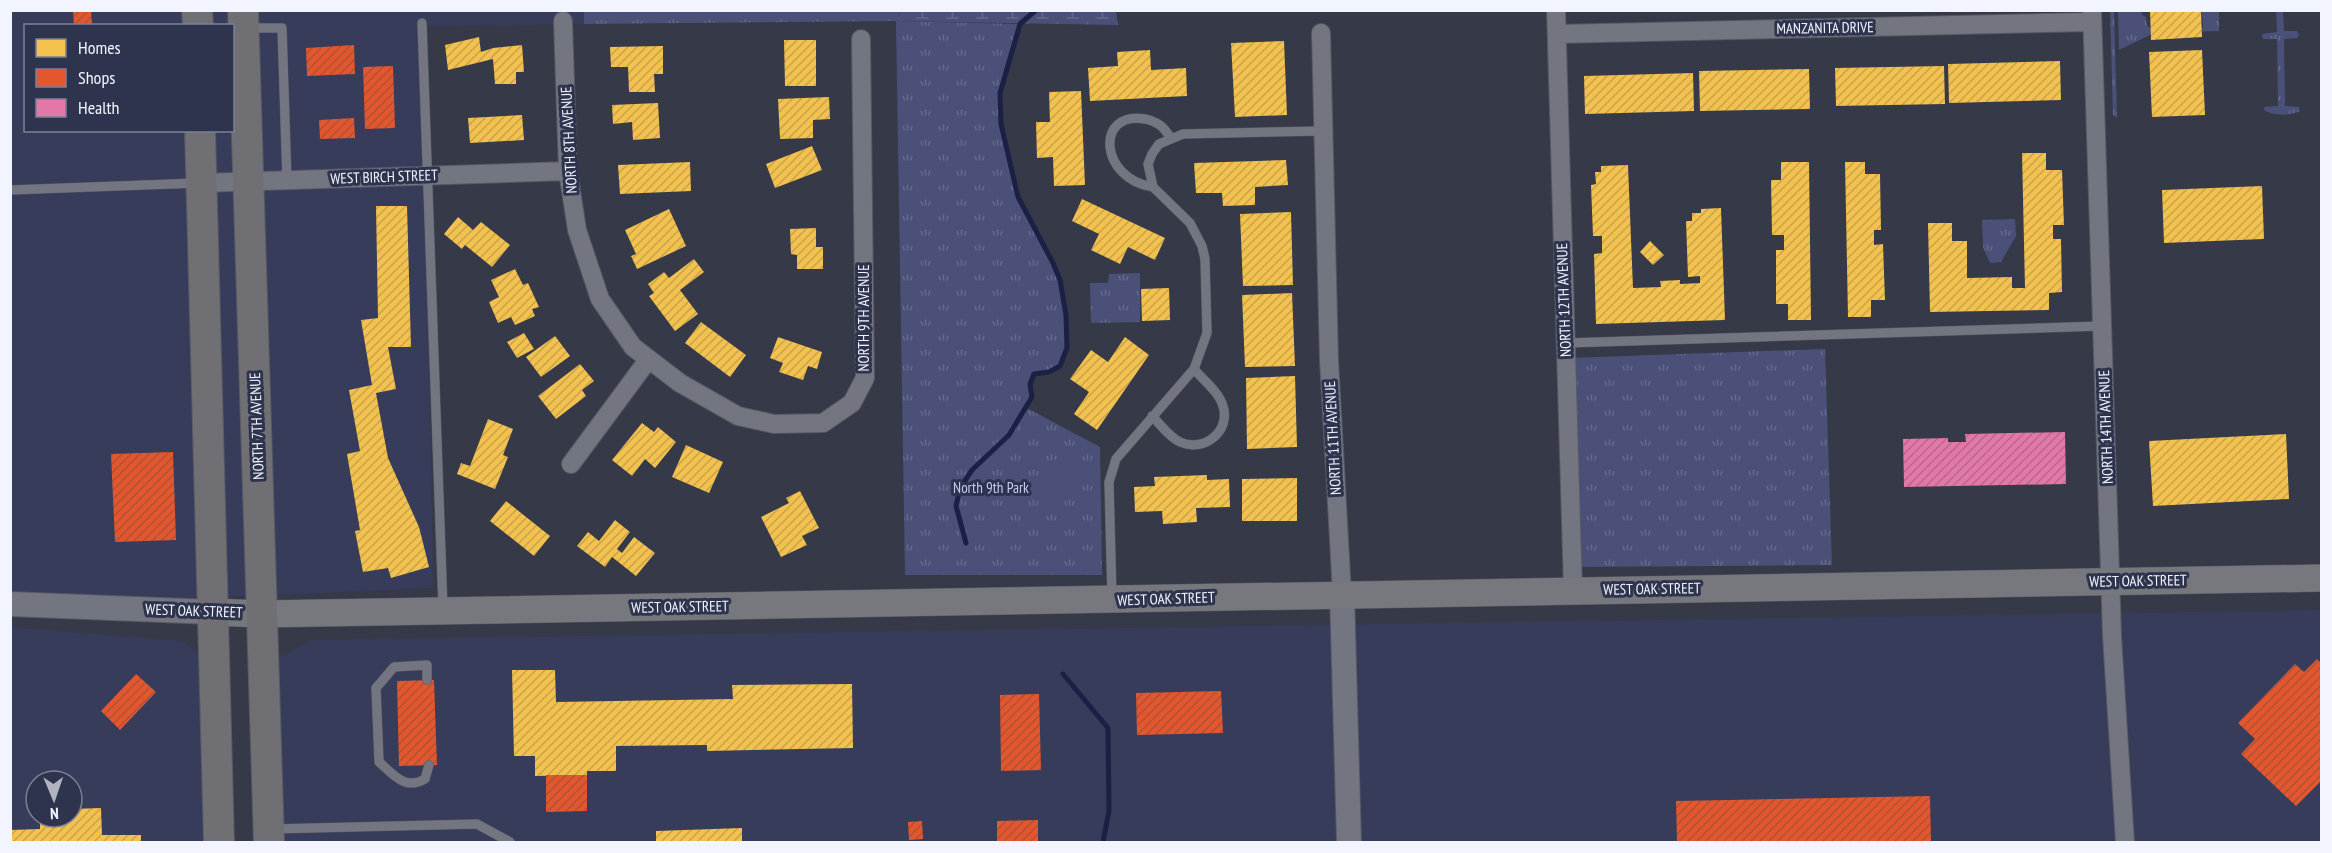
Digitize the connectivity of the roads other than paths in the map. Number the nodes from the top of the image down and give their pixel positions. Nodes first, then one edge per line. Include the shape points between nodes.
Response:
1 (1556, 10) edge
2 (2092, 16) edge
3 (243, 19) edge
4 (563, 21) dead end
5 (422, 23) dead end
6 (1321, 33) dead end
7 (1557, 34) junction
8 (861, 39) dead end
9 (1322, 131) junction
10 (200, 132) edge
11 (1170, 137) junction
12 (568, 171) junction
13 (426, 176) junction
14 (286, 181) junction
15 (249, 182) junction
16 (201, 183) junction
17 (1153, 187) junction
18 (10, 190) edge
19 (2102, 326) junction
20 (1566, 343) junction
21 (648, 360) junction
22 (1194, 369) junction
23 (1152, 416) junction
24 (572, 464) dead end
25 (2322, 578) edge
26 (2110, 582) junction
27 (1573, 590) junction
28 (1342, 594) junction
29 (1112, 600) junction
30 (10, 604) edge
31 (443, 611) junction
32 (212, 612) junction
33 (262, 614) junction
34 (427, 680) dead end
35 (429, 765) dead end
36 (221, 836) edge
37 (269, 836) edge
38 (510, 843) edge
39 (1349, 843) edge
40 (2125, 843) edge

1 - 7 street, NORTH 12TH AVENUE
2 - 7 street, MANZANITA DRIVE
2 - 19 street, NORTH 14TH AVENUE
3 - 14 lane via 282,28
3 - 15 main road, NORTH 7TH AVENUE
4 - 12 street, NORTH 8TH AVENUE
5 - 13 lane
6 - 9 street, NORTH 11TH AVENUE
7 - 20 street, NORTH 12TH AVENUE
8 - 21 street, NORTH 9TH AVENUE via 865,378 852,403 823,423 774,424 738,416
9 - 11 lane
9 - 28 street, NORTH 11TH AVENUE
10 - 16 main road
11 - 17 lane via 1159,144 1148,164
11 - 17 lane via 1164,127 1142,118 1124,121 1111,135 1109,153 1122,174
12 - 13 street, WEST BIRCH STREET
12 - 21 street, NORTH 8TH AVENUE via 577,230 600,299 633,347
13 - 14 street, WEST BIRCH STREET
13 - 31 lane
14 - 15 street, WEST BIRCH STREET
15 - 16 street, WEST BIRCH STREET
15 - 33 main road, NORTH 7TH AVENUE
16 - 18 lane
16 - 32 main road
17 - 22 lane via 1190,223 1205,259 1207,333
19 - 20 lane
19 - 26 street, NORTH 14TH AVENUE
20 - 27 street, NORTH 12TH AVENUE
21 - 24 street
22 - 23 lane
22 - 23 lane via 1223,407 1218,434 1201,445 1182,443
23 - 29 lane via 1116,459 1109,482
25 - 26 main road, WEST OAK STREET
26 - 27 main road, WEST OAK STREET
26 - 40 street, NORTH 14TH AVENUE
27 - 28 main road, WEST OAK STREET
28 - 29 main road, WEST OAK STREET
28 - 39 street, NORTH 11TH AVENUE
29 - 31 main road, WEST OAK STREET
30 - 32 street, WEST OAK STREET
31 - 33 main road, WEST OAK STREET
32 - 33 main road, WEST OAK STREET
32 - 36 main road
33 - 37 main road, NORTH 7TH AVENUE
34 - 35 lane via 427,665 394,667 376,688 379,762 402,783 417,784 425,779
37 - 38 lane via 477,824

